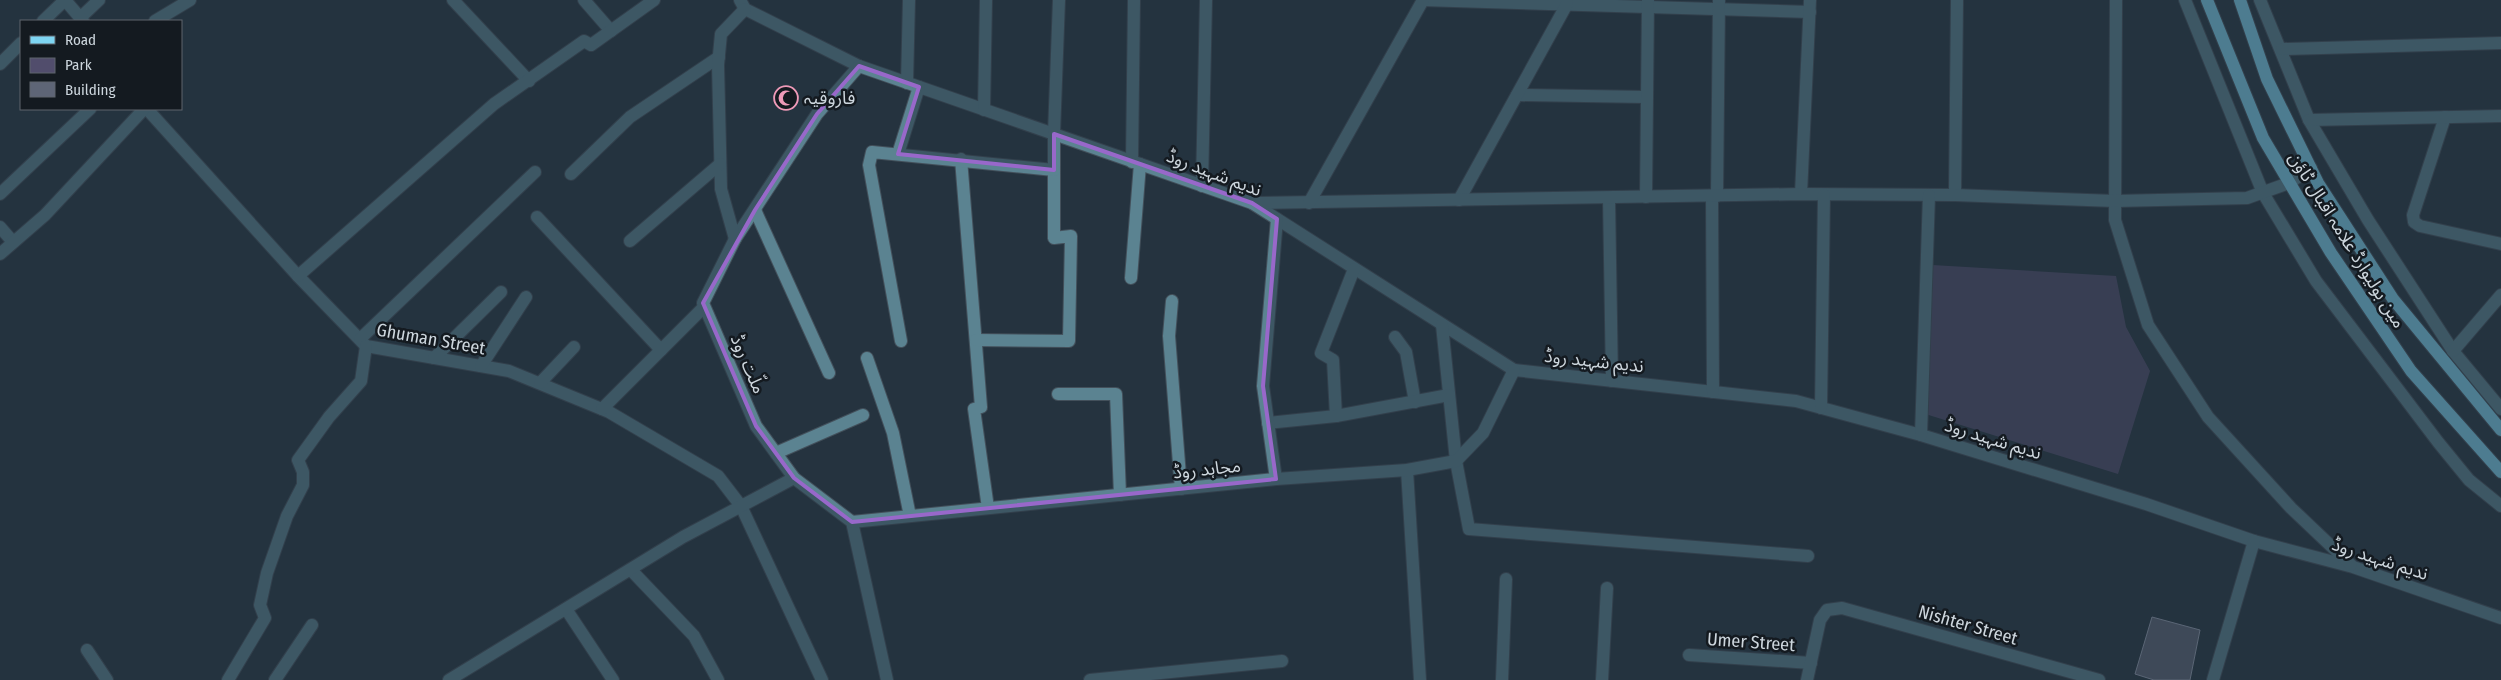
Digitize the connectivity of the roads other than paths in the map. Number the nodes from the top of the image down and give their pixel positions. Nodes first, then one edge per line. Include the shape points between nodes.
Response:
1 (65, 0) edge
2 (99, 0) edge
3 (190, 0) edge
4 (453, 0) edge
5 (584, 0) edge
6 (654, 0) edge
7 (909, 0) edge
8 (986, 0) edge
9 (1059, 0) edge
10 (1134, 0) edge
11 (1206, 0) edge
12 (1422, 0) edge
13 (1430, 0) edge
14 (1957, 0) edge
15 (2116, 0) edge
16 (2184, 0) edge
17 (2207, 0) edge
18 (2240, 0) edge
19 (2260, 0) edge
20 (1504, 1) edge
21 (1572, 3) edge
22 (1648, 3) edge
23 (742, 4) edge
24 (1719, 4) edge
25 (1810, 6) edge
26 (44, 20) edge
27 (82, 20) edge
28 (157, 20) edge
29 (611, 31) junction
30 (2501, 43) edge
31 (20, 44) edge
32 (2282, 49) junction
33 (719, 57) junction
34 (0, 64) edge
35 (859, 66) junction
36 (529, 81) junction
37 (913, 85) junction
38 (1517, 95) junction
39 (1647, 97) junction
40 (89, 110) edge
41 (143, 110) edge
42 (148, 110) edge
43 (984, 110) junction
44 (2501, 116) edge
45 (2445, 117) junction
46 (2309, 120) junction
47 (1054, 134) junction
48 (898, 154) junction
49 (961, 159) junction
50 (1136, 163) junction
51 (720, 164) junction
52 (2311, 168) junction
53 (1054, 170) junction
54 (535, 172) dead end
55 (571, 174) dead end
56 (2289, 183) junction
57 (1202, 186) junction
58 (2263, 193) junction
59 (0, 194) edge
60 (1802, 194) junction
61 (1824, 194) junction
62 (1929, 195) junction
63 (1955, 195) junction
64 (1715, 196) junction
65 (1646, 197) junction
66 (1608, 198) junction
67 (1459, 200) junction
68 (2115, 201) junction
69 (1309, 202) junction
70 (1252, 204) junction
71 (755, 210) junction
72 (537, 217) dead end
73 (1277, 220) junction
74 (0, 227) edge
75 (736, 240) junction
76 (630, 241) dead end
77 (14, 242) junction
78 (2501, 244) edge
79 (0, 254) edge
80 (1354, 269) junction
81 (298, 276) junction
82 (1131, 278) dead end
83 (501, 292) dead end
84 (2501, 295) edge
85 (526, 297) dead end
86 (1172, 301) dead end
87 (704, 306) junction
88 (1442, 325) junction
89 (1395, 337) dead end
90 (976, 340) junction
91 (901, 341) dead end
92 (363, 342) junction
93 (574, 347) dead end
94 (661, 350) junction
95 (2453, 351) junction
96 (434, 358) junction
97 (867, 358) dead end
98 (481, 366) junction
99 (1514, 370) junction
100 (829, 373) dead end
101 (1612, 381) junction
102 (540, 383) junction
103 (1713, 392) junction
104 (1058, 394) dead end
105 (1450, 395) junction
106 (1415, 402) junction
107 (1821, 408) junction
108 (602, 409) junction
109 (2501, 409) edge
110 (862, 415) dead end
111 (1336, 416) junction
112 (1268, 423) junction
113 (2499, 426) edge
114 (1921, 435) junction
115 (776, 453) junction
116 (1456, 461) junction
117 (1407, 470) junction
118 (2501, 472) edge
119 (794, 478) junction
120 (1276, 479) junction
121 (1181, 489) junction
122 (1120, 495) junction
123 (741, 506) junction
124 (2501, 506) edge
125 (988, 508) junction
126 (910, 516) junction
127 (852, 522) junction
128 (2254, 541) junction
129 (1808, 556) dead end
130 (2353, 567) junction
131 (630, 570) junction
132 (1506, 579) dead end
133 (1606, 588) dead end
134 (566, 609) junction
135 (2501, 618) edge
136 (312, 625) dead end
137 (87, 650) dead end
138 (1689, 655) dead end
139 (1282, 661) dead end
140 (1811, 663) junction
141 (465, 676) edge
142 (107, 680) edge
143 (228, 680) edge
144 (275, 680) edge
145 (449, 680) edge
146 (613, 680) edge
147 (718, 680) edge
148 (822, 680) edge
149 (887, 680) edge
150 (1090, 680) edge
151 (1420, 680) edge
152 (1502, 680) edge
153 (1602, 680) edge
154 (1807, 680) edge
155 (2099, 680) edge
156 (2213, 680) edge

1 - 26 street
1 - 27 street
2 - 27 street
3 - 28 street
4 - 36 street
5 - 29 street
6 - 29 street
7 - 37 street
8 - 43 street
9 - 47 street
10 - 50 street
11 - 57 street
12 - 13 street
12 - 69 street
13 - 20 street
14 - 63 street
15 - 68 street
16 - 58 street
17 - 56 main road, مین بولیوارڈ علامہ اقبال ٹاؤن via 2264,138
18 - 52 main road, مین بولیوارڈ علامہ اقبال ٹاؤن via 2267,79
19 - 32 street
20 - 21 street
21 - 22 street
21 - 38 street
22 - 24 street
22 - 39 street
23 - 33 street via 721,34
23 - 35 street, ندیم شہید روڈ
24 - 25 street
24 - 64 street
25 - 60 street
29 - 36 street via 592,45 584,41
30 - 32 street
31 - 34 street
32 - 46 street
33 - 51 street
33 - 55 street via 630,117
35 - 37 street, ندیم شہید روڈ
35 - 71 street via 817,114
36 - 81 street via 494,104
37 - 43 street, ندیم شہید روڈ
37 - 48 street
38 - 39 street
38 - 67 street
39 - 65 street
40 - 59 street
41 - 77 street via 45,215
42 - 81 street, Ghuman Street
43 - 47 street, ندیم شہید روڈ
44 - 45 street
45 - 46 street
45 - 78 street via 2413,215 2414,222
46 - 95 street via 2368,220
47 - 50 street, ندیم شہید روڈ
47 - 53 street
48 - 49 street
48 - 91 street via 872,152 869,164
49 - 53 street
49 - 90 street
50 - 57 street, ندیم شہید روڈ
50 - 82 street
51 - 75 street via 721,190
51 - 76 street
52 - 56 street
52 - 113 main road, مین بولیوارڈ علامہ اقبال ٹاؤن via 2393,299
53 - 90 street via 1054,238 1071,236 1069,341
54 - 92 street
56 - 58 street
56 - 118 main road, مین بولیوارڈ علامہ اقبال ٹاؤن via 2331,253 2411,371
57 - 70 street, ندیم شہید روڈ
58 - 68 street via 2247,198
58 - 124 street via 2316,281 2432,434 2469,480
60 - 61 street
60 - 64 street
61 - 62 street
61 - 107 street
62 - 63 street
62 - 114 street
63 - 68 street
64 - 65 street
64 - 103 street
65 - 66 street
66 - 67 street
66 - 101 street
67 - 69 street
68 - 130 street via 2115,220 2148,325 2208,417 2291,508
69 - 70 street
70 - 73 street, ندیم شہید روڈ
71 - 75 street
71 - 100 street
72 - 94 street
73 - 80 street, ندیم شہید روڈ
73 - 112 street via 1263,386
74 - 77 street
75 - 87 street
77 - 79 street
80 - 88 street, ندیم شہید روڈ
80 - 111 street via 1321,353 1333,360
81 - 92 street, Ghuman Street
83 - 96 street
84 - 95 street
85 - 98 street
86 - 121 street via 1169,336
87 - 94 street
87 - 115 street, ملّت روڈ via 756,426
88 - 99 street, ندیم شہید روڈ
88 - 105 street
89 - 106 street via 1406,352
90 - 125 street via 981,407 974,409
92 - 96 street, Ghuman Street
92 - 143 street via 361,382 329,417 298,460 303,472 303,485 287,516 267,573 260,605 265,618
93 - 102 street
94 - 108 street
95 - 109 street
96 - 98 street, Ghuman Street
97 - 126 street via 893,433
98 - 102 street, Ghuman Street via 509,371
99 - 101 street, ندیم شہید روڈ
99 - 116 street via 1483,433
101 - 103 street, ندیم شہید روڈ
102 - 108 street, Ghuman Street
103 - 107 street, ندیم شہید روڈ via 1796,401
104 - 122 street via 1116,394
105 - 106 street
105 - 116 street
106 - 111 street
107 - 114 street, ندیم شہید روڈ
108 - 123 street, Ghuman Street via 718,476
110 - 115 street
111 - 112 street
112 - 120 street
114 - 128 street, ندیم شہید روڈ
115 - 119 street, ملّت روڈ
116 - 117 street, مجاہد روڈ
116 - 129 street via 1469,529
117 - 120 street, مجاہد روڈ
117 - 151 street
119 - 123 street
119 - 127 street, ملّت روڈ
120 - 121 street, مجاہد روڈ
121 - 122 street, مجاہد روڈ
122 - 125 street, مجاہد روڈ
123 - 131 street
123 - 148 street, Ghuman Street
125 - 126 street, مجاہد روڈ
126 - 127 street, مجاہد روڈ
127 - 149 street
128 - 130 street, ندیم شہید روڈ
128 - 156 street
130 - 135 street, ندیم شہید روڈ
131 - 134 street
131 - 147 street via 694,636
132 - 152 street
133 - 153 street
134 - 141 street
134 - 146 street
136 - 144 street
137 - 142 street
138 - 140 street, Umer Street
139 - 150 street
140 - 154 street
140 - 155 street, Nishter Street via 1820,620 1827,610 1842,608
141 - 145 street

